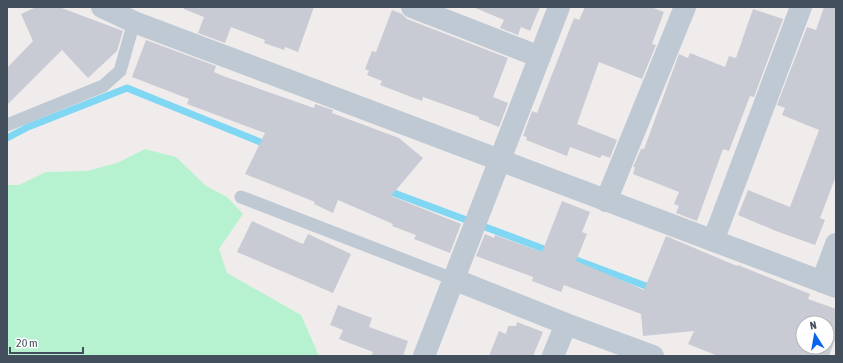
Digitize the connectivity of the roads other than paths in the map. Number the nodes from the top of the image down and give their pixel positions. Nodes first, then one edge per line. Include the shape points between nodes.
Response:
1 (102, 7) edge
2 (412, 7) edge
3 (559, 7) edge
4 (685, 7) edge
5 (801, 7) edge
6 (134, 22) junction
7 (540, 57) junction
8 (7, 125) edge
9 (499, 160) junction
10 (242, 197) dead end
11 (606, 201) junction
12 (713, 241) junction
13 (836, 244) edge
14 (453, 279) junction
15 (829, 284) edge
16 (566, 324) junction
17 (424, 356) edge
18 (553, 356) edge
19 (653, 356) edge

1 - 6 street
2 - 7 street
3 - 7 street
4 - 11 street
5 - 12 street
6 - 8 lane via 120,72 103,86
6 - 9 street
7 - 9 street
9 - 11 street
9 - 14 street
10 - 14 lane
11 - 12 street
12 - 15 street
13 - 15 street
14 - 16 street
14 - 17 street
16 - 18 street
16 - 19 street

